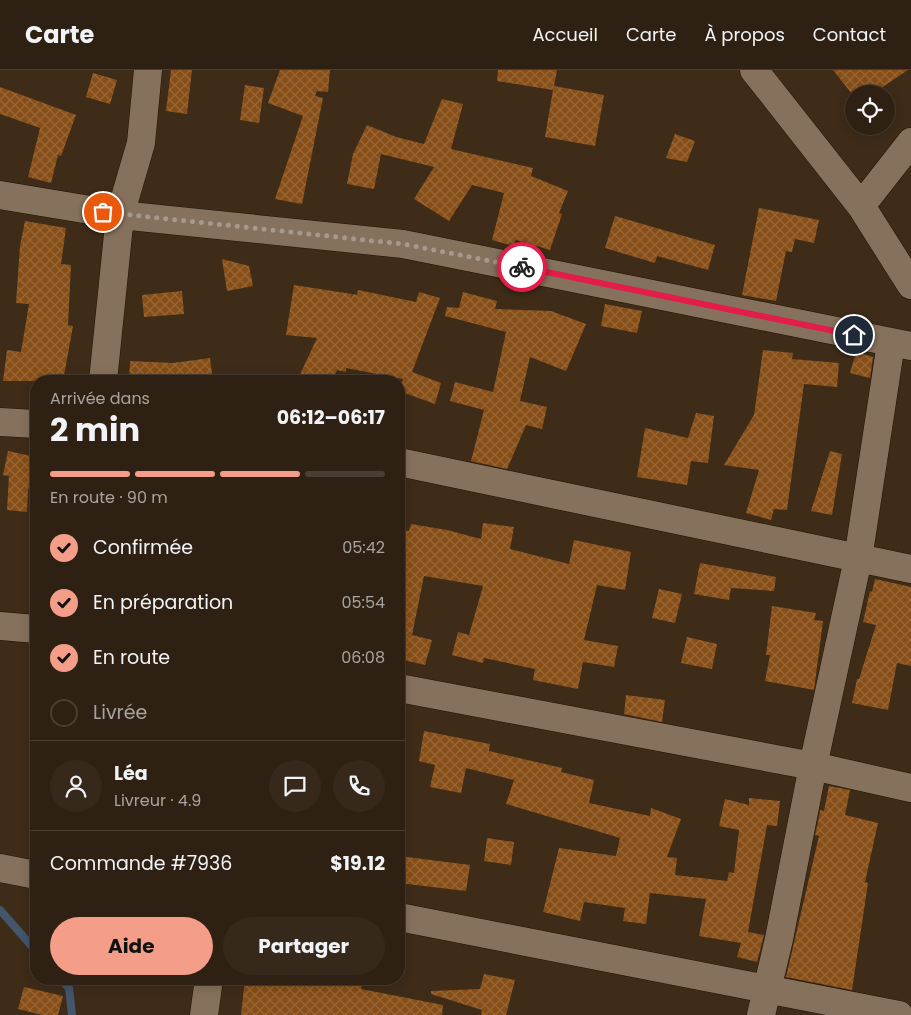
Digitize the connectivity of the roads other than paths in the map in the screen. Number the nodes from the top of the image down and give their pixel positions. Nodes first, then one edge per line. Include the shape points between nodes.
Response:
1 (148, 70) edge
2 (754, 70) edge
3 (911, 142) edge
4 (0, 195) edge
5 (861, 206) junction
6 (120, 215) junction
7 (911, 285) edge
8 (901, 345) edge
9 (103, 375) edge
10 (0, 422) edge
11 (30, 424) edge
12 (405, 463) edge
13 (858, 559) junction
14 (911, 569) edge
15 (0, 626) edge
16 (30, 628) edge
17 (405, 689) edge
18 (813, 766) junction
19 (911, 788) edge
20 (1, 868) edge
21 (30, 874) edge
22 (405, 918) edge
23 (208, 985) edge
24 (767, 988) junction
25 (204, 1015) edge
26 (761, 1015) edge
27 (899, 1015) edge

1 - 6 street via 141,143
2 - 5 street
3 - 5 street
4 - 6 street
5 - 7 street
6 - 8 street via 403,244
6 - 9 street
8 - 13 street
10 - 11 street
12 - 13 street
13 - 14 street
13 - 18 street
15 - 16 street
17 - 18 street
18 - 19 street
18 - 24 street
20 - 21 street
22 - 24 street
23 - 25 street
24 - 26 street
24 - 27 street

